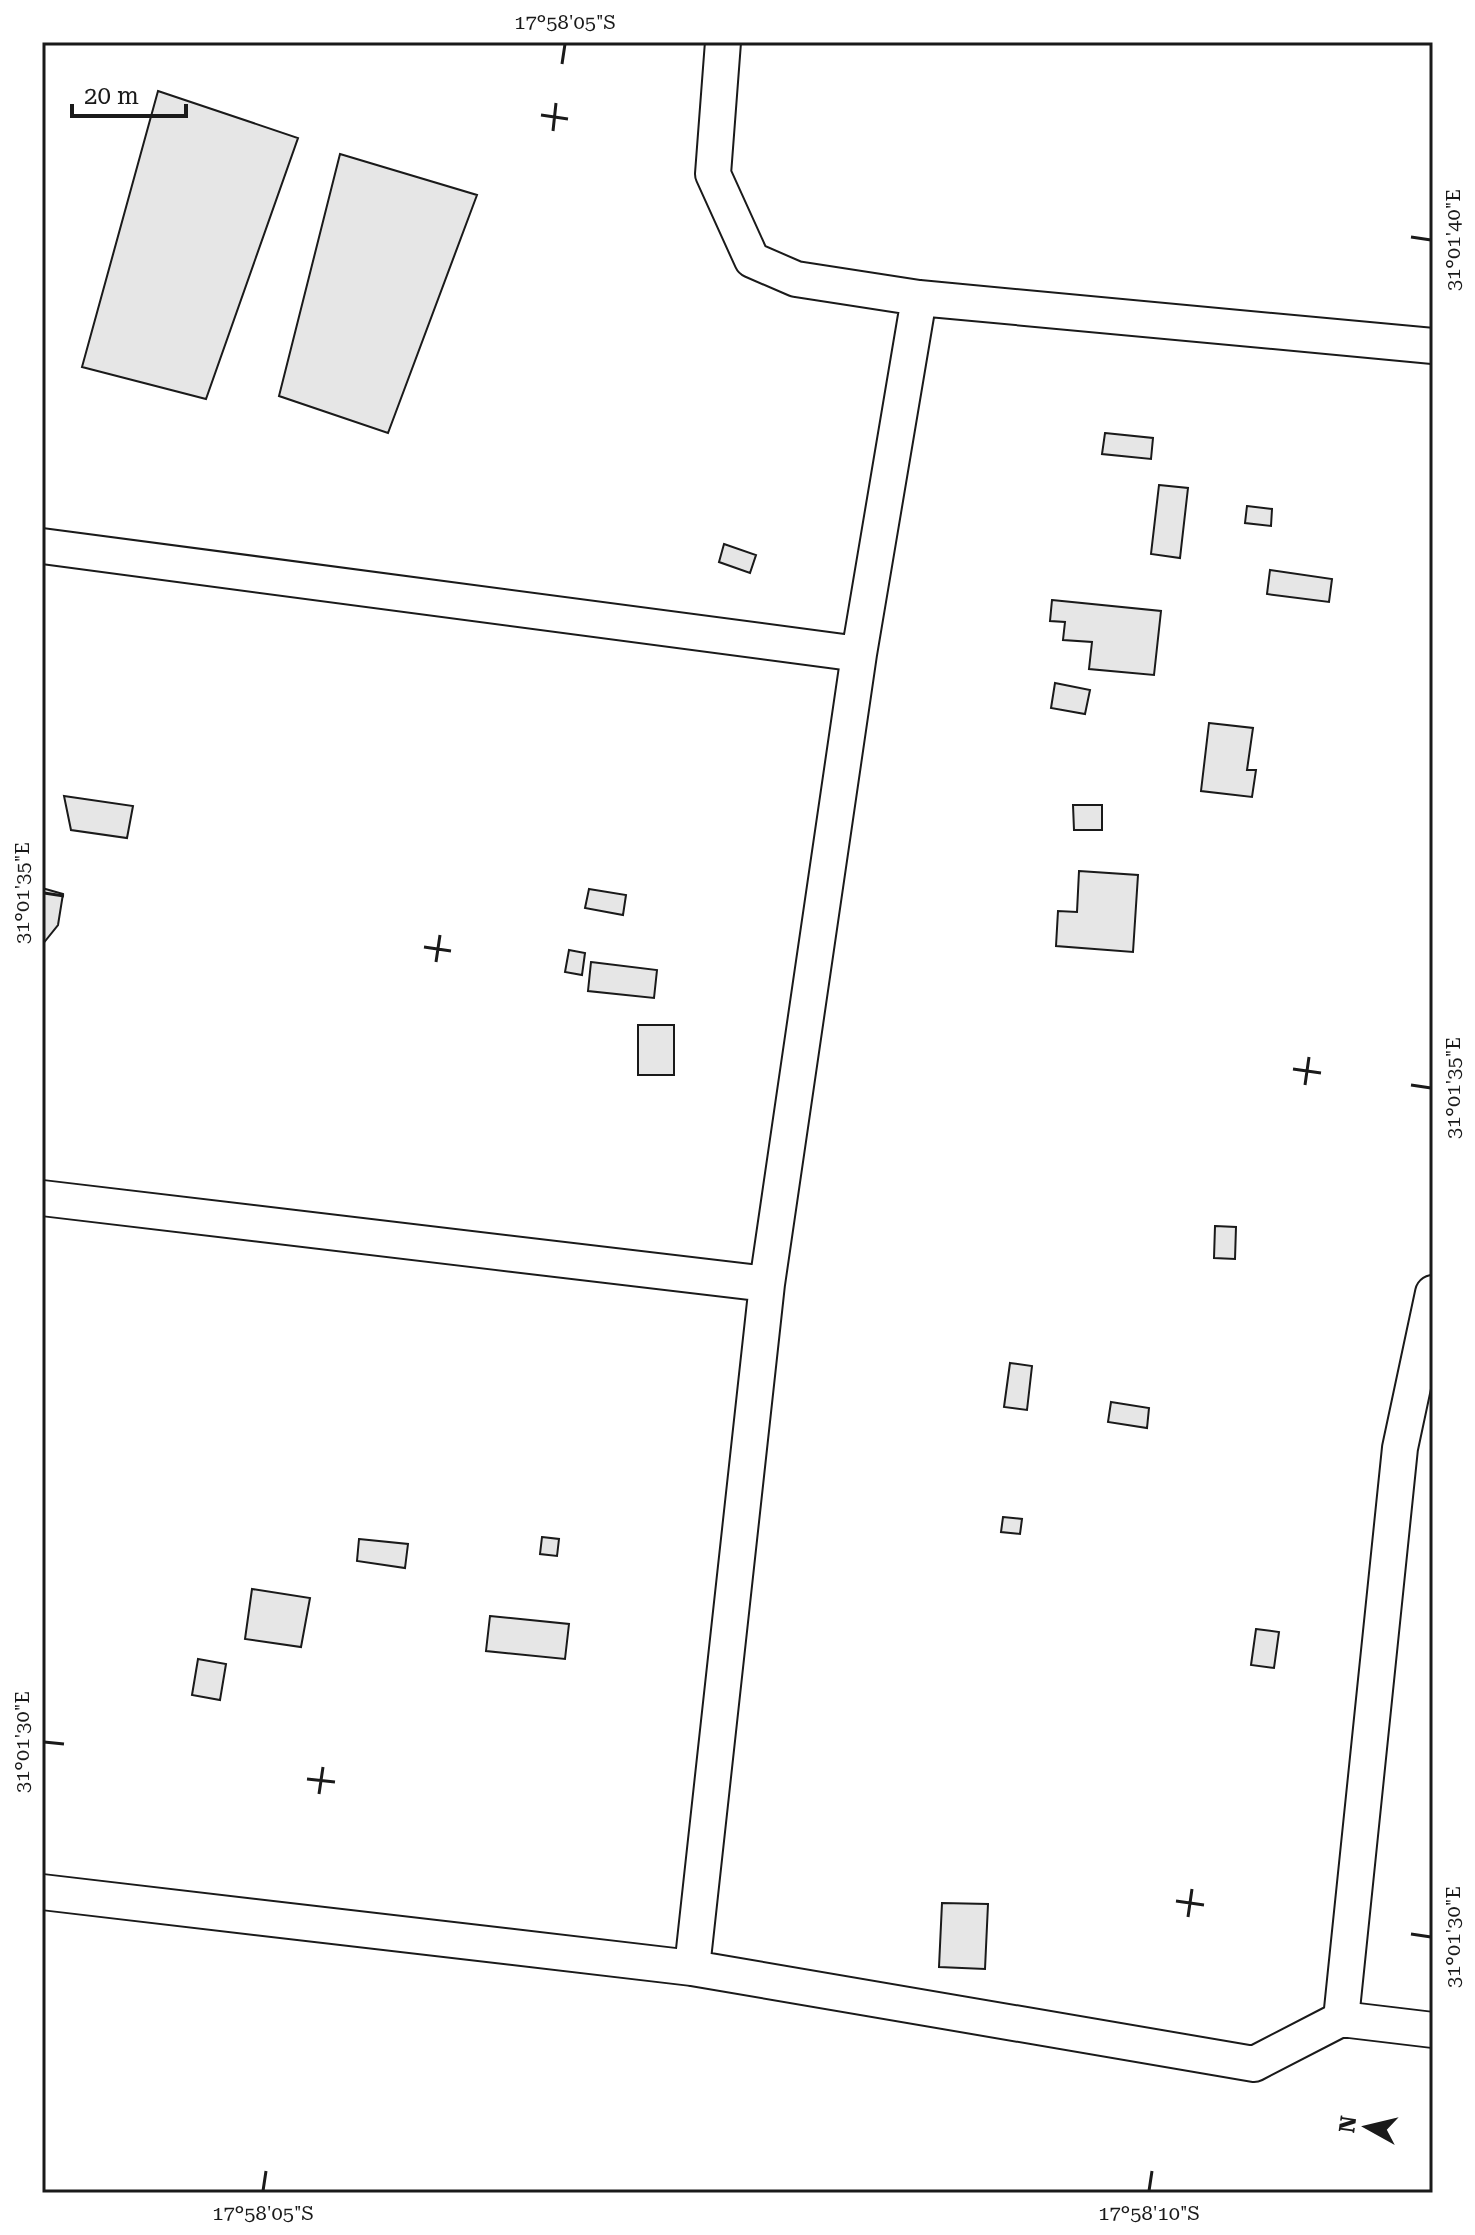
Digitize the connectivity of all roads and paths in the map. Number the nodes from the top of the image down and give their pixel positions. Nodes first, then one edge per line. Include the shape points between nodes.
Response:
1 (723, 42) edge
2 (919, 298) junction
3 (1433, 346) edge
4 (42, 546) edge
5 (859, 654) junction
6 (42, 1198) edge
7 (767, 1284) junction
8 (1433, 1293) edge
9 (42, 1892) edge
10 (692, 1968) junction
11 (1341, 2019) junction
12 (1433, 2030) edge

1 - 2 street via 713,174 752,260 796,279
2 - 3 street
2 - 5 street
4 - 5 street
5 - 7 street
6 - 7 street
7 - 10 street
8 - 11 street via 1400,1448
9 - 10 street
10 - 11 street via 1254,2064
11 - 12 street

